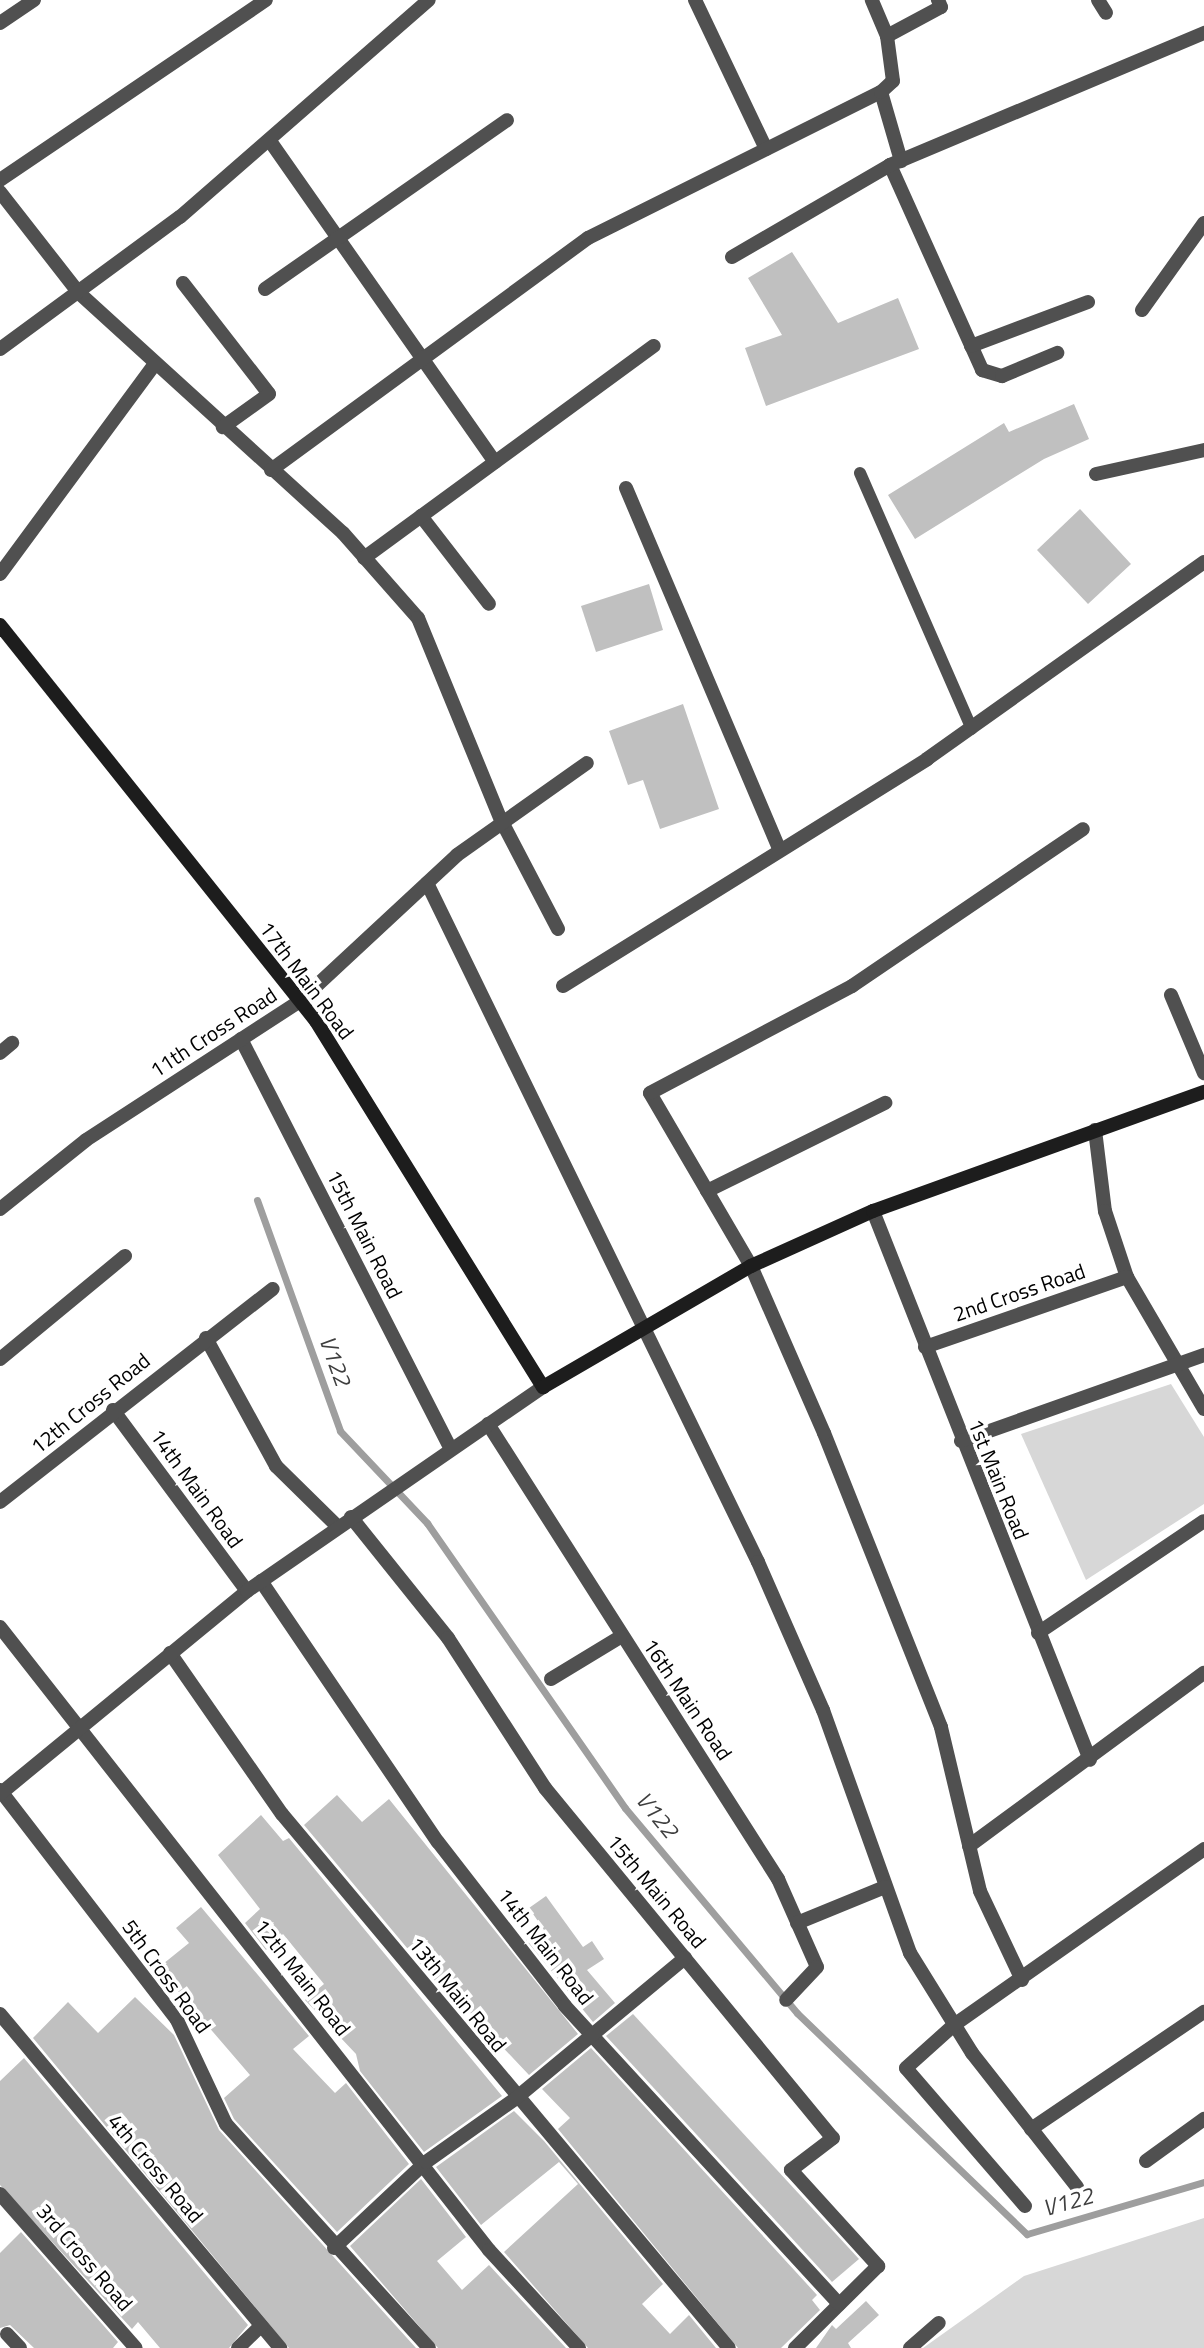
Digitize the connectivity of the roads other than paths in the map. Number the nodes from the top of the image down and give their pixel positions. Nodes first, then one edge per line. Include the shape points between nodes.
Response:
1 (34, 0) edge
2 (265, 0) edge
3 (429, 0) edge
4 (695, 0) edge
5 (872, 0) edge
6 (938, 0) edge
7 (1098, 0) edge
8 (1107, 13) dead end
9 (0, 23) edge
10 (1204, 33) edge
11 (887, 36) junction
12 (881, 92) junction
13 (507, 120) dead end
14 (270, 141) junction
15 (766, 149) junction
16 (896, 163) junction
17 (0, 180) edge
18 (0, 192) edge
19 (1204, 223) edge
20 (338, 236) junction
21 (732, 257) dead end
22 (183, 283) dead end
23 (264, 289) dead end
24 (78, 292) junction
25 (1088, 302) dead end
26 (1142, 310) dead end
27 (654, 346) dead end
28 (971, 346) junction
29 (0, 349) edge
30 (1057, 354) dead end
31 (425, 357) junction
32 (155, 365) junction
33 (223, 427) junction
34 (1204, 450) edge
35 (495, 462) junction
36 (271, 470) junction
37 (860, 473) dead end
38 (1096, 474) dead end
39 (626, 488) dead end
40 (421, 516) junction
41 (364, 558) junction
42 (1204, 562) edge
43 (0, 574) edge
44 (489, 604) dead end
45 (0, 625) edge
46 (972, 729) junction
47 (587, 762) dead end
48 (501, 820) junction
49 (1083, 829) dead end
50 (779, 848) junction
51 (427, 883) junction
52 (558, 929) dead end
53 (563, 986) dead end
54 (1171, 995) dead end
55 (300, 1001) junction
56 (241, 1039) junction
57 (12, 1043) dead end
58 (0, 1053) edge
59 (1204, 1073) edge
60 (1204, 1092) edge
61 (885, 1103) dead end
62 (1095, 1130) junction
63 (707, 1191) junction
64 (0, 1209) edge
65 (873, 1211) junction
66 (125, 1256) dead end
67 (751, 1266) junction
68 (1127, 1277) junction
69 (273, 1289) dead end
70 (640, 1330) junction
71 (206, 1338) junction
72 (925, 1347) junction
73 (1204, 1355) edge
74 (0, 1359) edge
75 (1177, 1365) junction
76 (543, 1387) junction
77 (1204, 1409) edge
78 (113, 1410) junction
79 (488, 1424) junction
80 (961, 1441) junction
81 (451, 1449) junction
82 (0, 1502) edge
83 (351, 1517) junction
84 (1204, 1521) edge
85 (337, 1526) junction
86 (261, 1581) junction
87 (247, 1591) junction
88 (0, 1627) edge
89 (1038, 1633) junction
90 (620, 1637) junction
91 (170, 1653) junction
92 (1204, 1672) edge
93 (551, 1679) dead end
94 (76, 1731) junction
95 (1090, 1760) junction
96 (1, 1792) edge
97 (970, 1846) junction
98 (1204, 1849) edge
99 (886, 1887) junction
100 (797, 1923) junction
101 (685, 1958) junction
102 (1021, 1980) junction
103 (786, 2000) dead end
104 (1204, 2012) edge
105 (0, 2014) edge
106 (954, 2025) junction
107 (590, 2034) junction
108 (515, 2099) junction
109 (1204, 2119) edge
110 (1031, 2129) junction
111 (1146, 2161) dead end
112 (426, 2162) junction
113 (1076, 2187) dead end
114 (0, 2194) edge
115 (1025, 2206) dead end
116 (334, 2248) junction
117 (839, 2304) junction
118 (939, 2323) dead end
119 (261, 2326) junction
120 (8, 2334) dead end
121 (20, 2348) edge
122 (136, 2348) edge
123 (238, 2348) edge
124 (281, 2348) edge
125 (429, 2348) edge
126 (579, 2348) edge
127 (729, 2348) edge
128 (795, 2348) edge
129 (910, 2348) edge

1 - 9 street
2 - 17 street
3 - 14 street
4 - 15 street
5 - 11 street
6 - 11 street via 942,7
7 - 8 street
10 - 16 street
11 - 12 street via 893,81
12 - 15 street
12 - 16 street
13 - 20 street
14 - 20 street
14 - 24 street
15 - 31 street via 588,237
16 - 21 street
16 - 28 street
18 - 24 street
19 - 26 street
20 - 23 street
20 - 31 street
22 - 33 street via 269,394
24 - 29 street
24 - 32 street
25 - 28 street
27 - 35 street
28 - 30 street via 992,377
31 - 35 street
31 - 36 street
32 - 33 street
32 - 43 street
33 - 36 street
34 - 38 street
35 - 40 street
36 - 41 street
37 - 46 lane
39 - 50 street
40 - 41 street
40 - 44 street
41 - 48 street via 418,618
42 - 46 street
45 - 55 street, 17th Main Road
46 - 50 street
47 - 48 street, 11th Cross Road
48 - 51 street, 11th Cross Road
48 - 52 street
49 - 63 street via 852,986 650,1093
50 - 53 street
51 - 55 street, 11th Cross Road
51 - 70 street
54 - 59 street
55 - 56 street, 11th Cross Road
55 - 76 street, 17th Main Road
56 - 64 street, 11th Cross Road via 86,1140
56 - 81 street, 15th Main Road
57 - 58 street
60 - 62 street
61 - 63 street
62 - 65 street
62 - 68 street via 1105,1211
63 - 67 street
65 - 67 street
65 - 72 street, 1st Main Road
66 - 74 street
67 - 70 street
67 - 97 street via 937,1715
68 - 72 street, 2nd Cross Road
68 - 75 street
69 - 71 street, 12th Cross Road
70 - 76 street
70 - 99 street via 813,1686
71 - 78 street, 12th Cross Road
71 - 85 street via 276,1466
72 - 80 street, 1st Main Road
73 - 75 street
75 - 77 street
75 - 80 street
76 - 79 street
78 - 82 street, 12th Cross Road
78 - 87 street, 14th Main Road
79 - 81 street
79 - 90 street, 16th Main Road
80 - 89 street, 1st Main Road
81 - 83 street
83 - 85 street
83 - 101 street, 15th Main Road via 448,1637 545,1788
84 - 89 street
85 - 86 street
86 - 87 street
86 - 107 street, 14th Main Road via 439,1842
87 - 91 street
88 - 94 street, 12th Main Road
89 - 95 street, 1st Main Road
90 - 93 street
90 - 100 street, 16th Main Road via 721,1785
91 - 94 street
91 - 108 street, 13th Main Road via 282,1814
92 - 95 street
94 - 96 street
94 - 112 street, 12th Main Road
95 - 97 street
96 - 116 street, 5th Cross Road via 177,2020 226,2124
97 - 102 street via 980,1891
98 - 102 street
99 - 100 street
99 - 106 street via 911,1953
100 - 103 street, 16th Main Road via 817,1967
101 - 107 street
101 - 117 street, 15th Main Road via 833,2138 791,2170 877,2266
102 - 106 street
104 - 110 street
105 - 119 street, 4th Cross Road
106 - 110 street
106 - 115 street via 906,2068 988,2175
107 - 108 street
107 - 117 street, 14th Main Road
108 - 112 street
108 - 127 street, 13th Main Road
109 - 111 street
110 - 113 street
112 - 116 street
112 - 126 street, 12th Main Road via 489,2250
114 - 122 street, 3rd Cross Road
116 - 125 street, 5th Cross Road
117 - 128 street
118 - 129 street
119 - 123 street
119 - 124 street, 4th Cross Road
120 - 121 street

